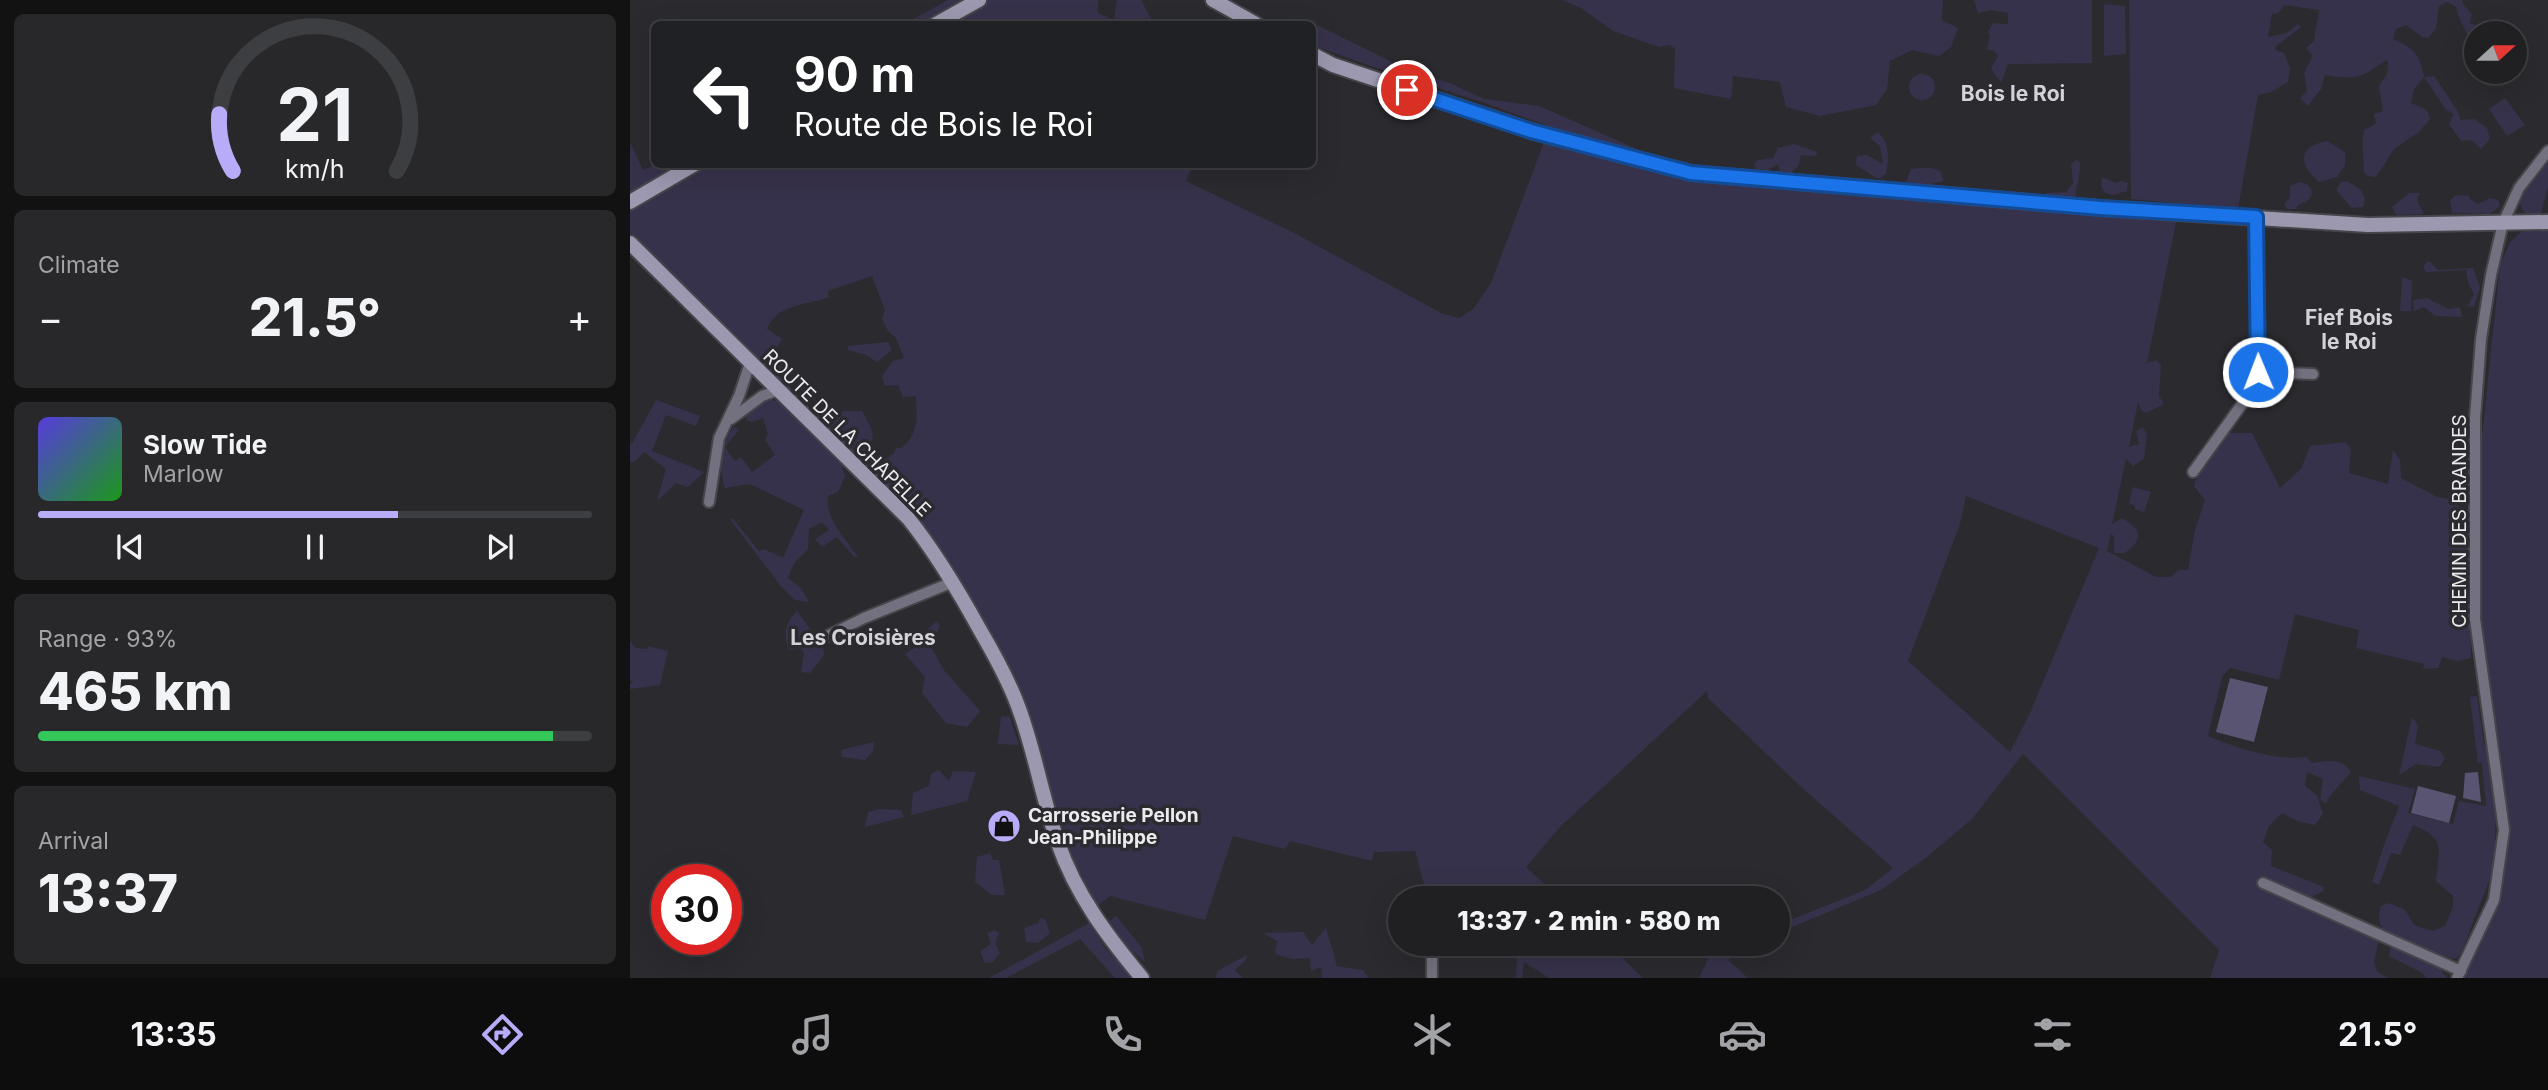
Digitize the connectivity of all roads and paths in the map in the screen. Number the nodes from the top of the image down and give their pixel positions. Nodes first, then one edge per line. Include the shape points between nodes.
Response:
1 (979, 0) edge
2 (1213, 0) edge
3 (941, 21) edge
4 (1251, 21) edge
5 (1316, 56) edge
6 (2548, 151) edge
7 (688, 168) edge
8 (630, 202) edge
9 (2256, 217) junction
10 (2548, 222) edge
11 (2502, 223) junction
12 (630, 243) edge
13 (750, 363) junction
14 (2258, 372) junction
15 (2313, 374) dead end
16 (778, 390) junction
17 (729, 421) junction
18 (2193, 472) dead end
19 (709, 502) dead end
20 (953, 582) junction
21 (819, 640) dead end
22 (2263, 883) dead end
23 (1432, 956) edge
24 (2459, 975) edge
25 (1142, 978) edge
26 (1432, 978) edge

1 - 3 street
2 - 4 street
5 - 9 street via 1531,131 1691,173
6 - 11 street, CHEMIN DES BRANDES via 2519,188
7 - 8 street
9 - 11 street via 2368,225
9 - 14 street
10 - 11 street
11 - 24 street, CHEMIN DES BRANDES via 2481,339 2475,418 2475,619 2504,830 2494,900
12 - 13 street, ROUTE DE LA CHAPELLE
13 - 16 street, ROUTE DE LA CHAPELLE
13 - 17 street
14 - 15 street
14 - 18 street via 2250,393
16 - 17 street
16 - 20 street, ROUTE DE LA CHAPELLE via 908,518
17 - 19 street via 719,438
20 - 21 street
20 - 25 street, ROUTE DE LA CHAPELLE via 1017,703 1073,879 1091,912
22 - 24 street
23 - 26 street

